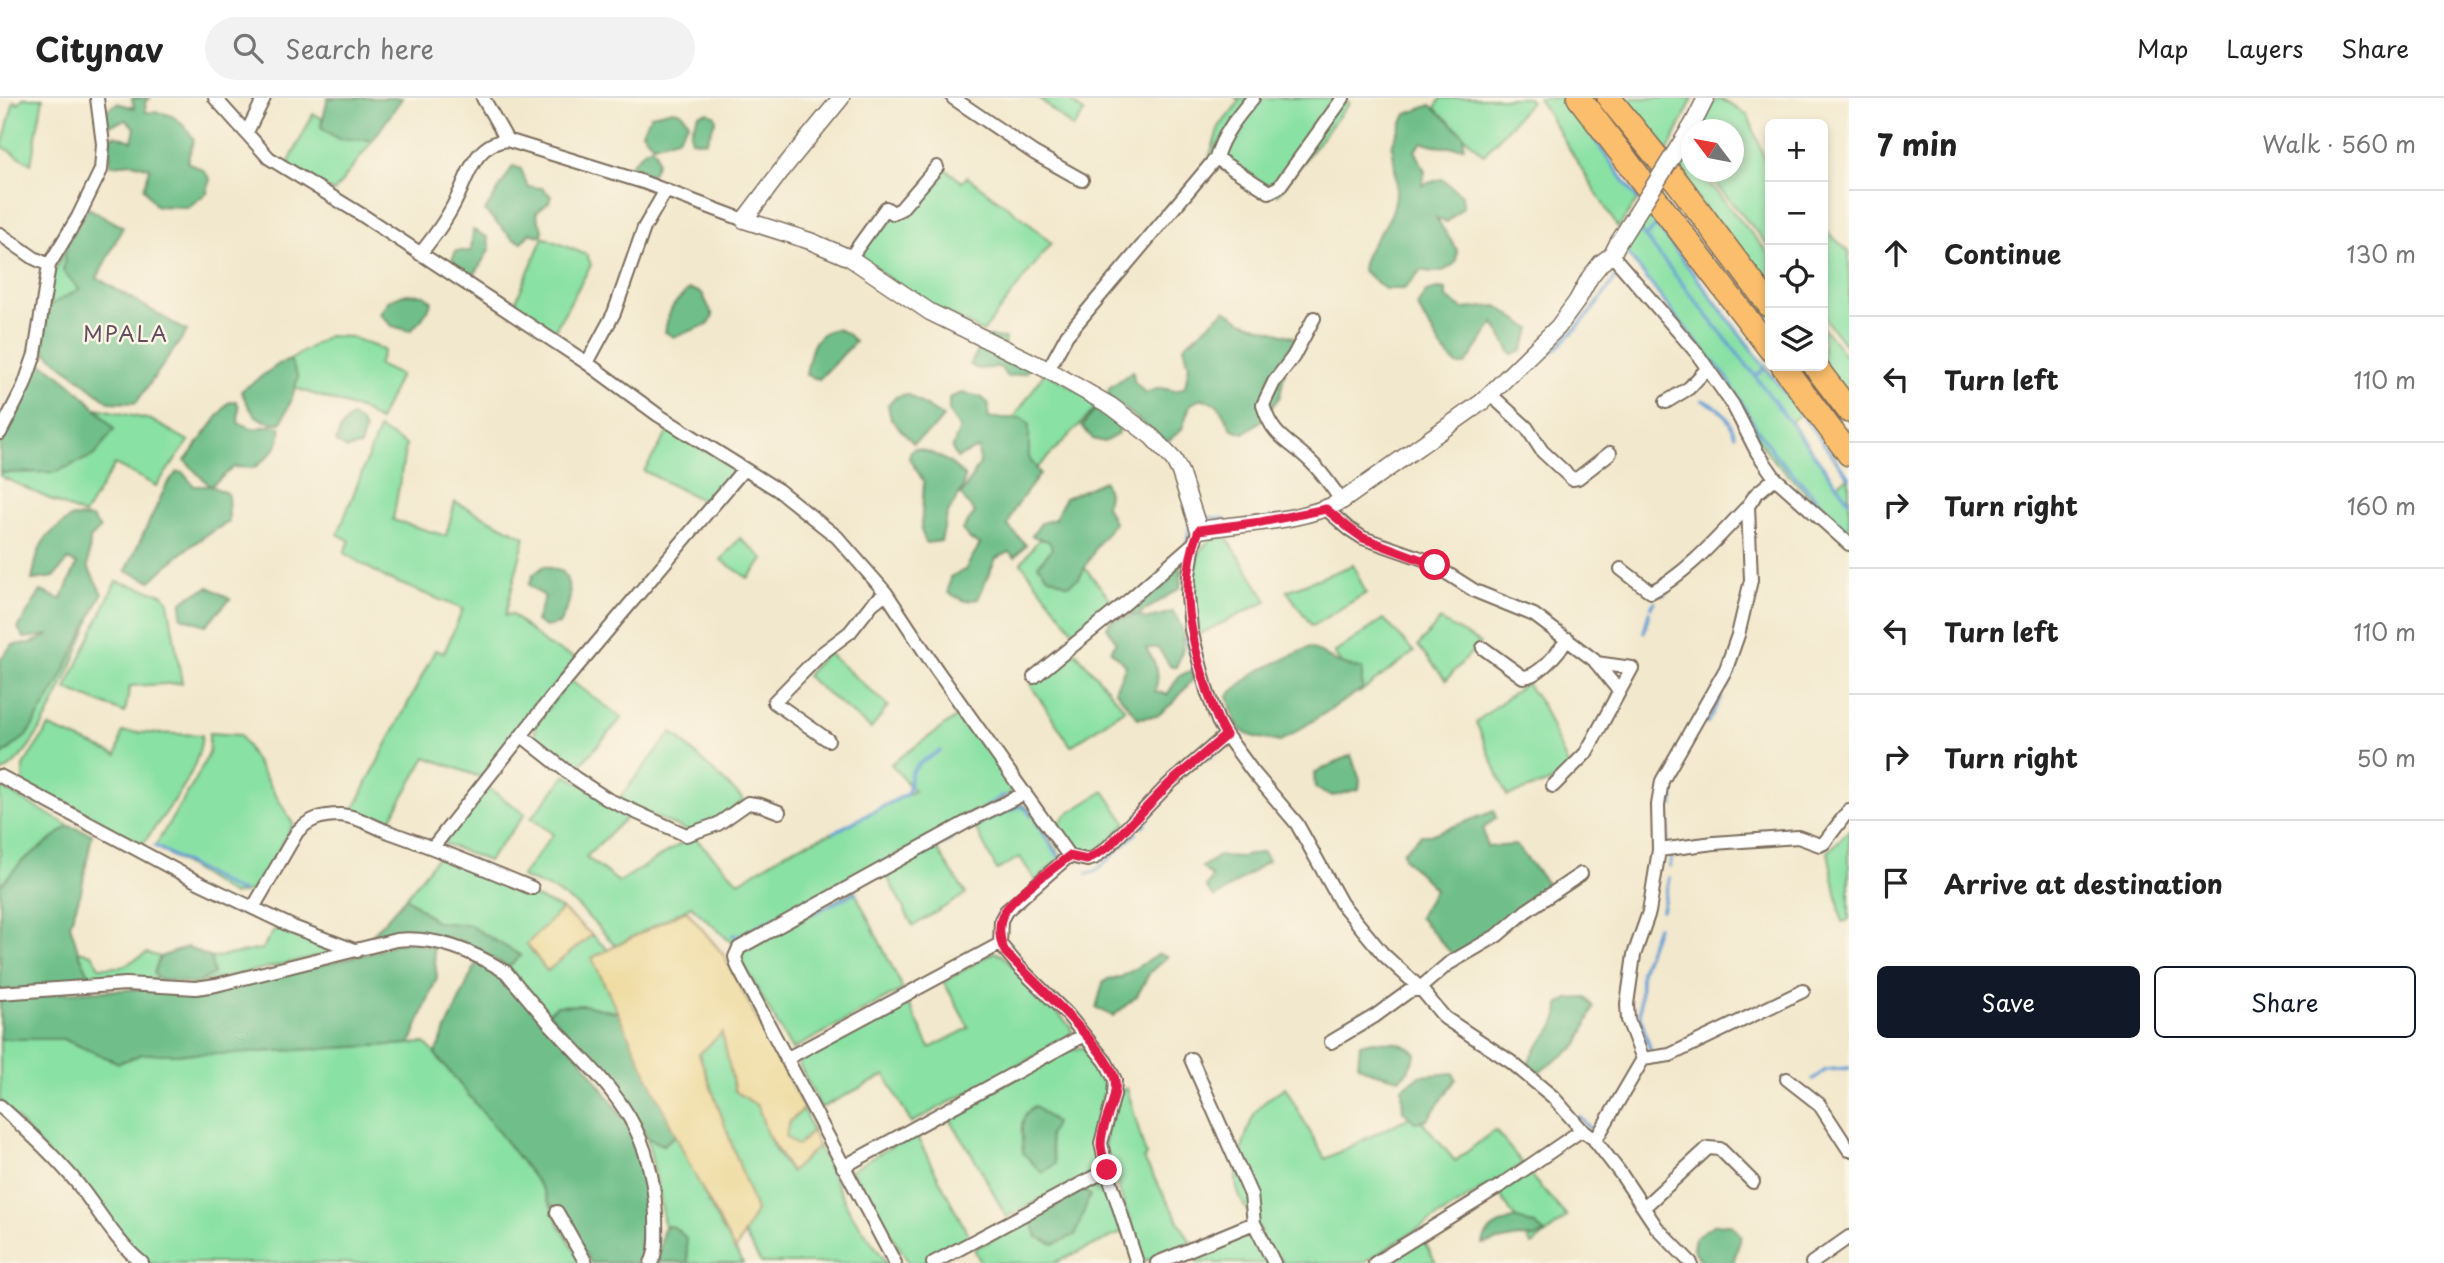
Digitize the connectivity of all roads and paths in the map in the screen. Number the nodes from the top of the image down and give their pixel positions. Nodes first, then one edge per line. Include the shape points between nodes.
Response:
1 (97, 98) edge
2 (215, 98) edge
3 (264, 98) edge
4 (483, 98) edge
5 (841, 98) edge
6 (953, 98) edge
7 (1253, 98) edge
8 (1343, 98) edge
9 (1579, 98) edge
10 (1609, 98) edge
11 (1706, 98) edge
12 (247, 132) junction
13 (507, 140) junction
14 (1216, 159) junction
15 (937, 167) dead end
16 (1082, 180) dead end
17 (666, 190) junction
18 (744, 220) junction
19 (0, 234) edge
20 (1615, 249) junction
21 (420, 254) junction
22 (850, 258) junction
23 (49, 265) junction
24 (1765, 299) edge
25 (1314, 318) dead end
26 (1765, 342) edge
27 (587, 363) junction
28 (1048, 370) junction
29 (1706, 370) junction
30 (1787, 371) edge
31 (1819, 371) edge
32 (1490, 394) junction
33 (1667, 402) dead end
34 (1849, 411) edge
35 (0, 433) edge
36 (1610, 453) dead end
37 (1849, 454) edge
38 (743, 470) junction
39 (1775, 478) junction
40 (1342, 501) junction
41 (1748, 506) junction
42 (1326, 509) junction
43 (1196, 536) junction
44 (1849, 544) edge
45 (1621, 569) dead end
46 (886, 593) junction
47 (1568, 639) junction
48 (1483, 648) dead end
49 (1596, 663) junction
50 (1034, 677) dead end
51 (1619, 691) junction
52 (1226, 735) junction
53 (522, 736) junction
54 (828, 740) dead end
55 (0, 776) edge
56 (1553, 786) dead end
57 (1025, 793) junction
58 (1849, 810) edge
59 (779, 812) dead end
60 (433, 847) junction
61 (1659, 850) junction
62 (1069, 856) junction
63 (1581, 874) dead end
64 (532, 888) dead end
65 (253, 908) junction
66 (1000, 944) junction
67 (357, 951) junction
68 (1420, 988) junction
69 (1803, 990) dead end
70 (0, 993) edge
71 (1084, 1035) junction
72 (1331, 1042) dead end
73 (786, 1059) junction
74 (1191, 1059) dead end
75 (1643, 1059) junction
76 (1787, 1079) dead end
77 (0, 1106) edge
78 (1582, 1130) junction
79 (1595, 1141) junction
80 (1849, 1150) edge
81 (843, 1167) junction
82 (1107, 1170) junction
83 (1753, 1182) dead end
84 (1644, 1207) junction
85 (557, 1212) dead end
86 (1254, 1223) junction
87 (1849, 1237) edge
88 (1688, 1262) edge
89 (142, 1263) edge
90 (586, 1263) edge
91 (651, 1263) edge
92 (895, 1263) edge
93 (933, 1263) edge
94 (1137, 1263) edge
95 (1157, 1263) edge
96 (1274, 1263) edge
97 (1375, 1263) edge
98 (1812, 1263) edge

1 - 23 street via 101,170
2 - 12 street
3 - 12 street
4 - 13 street
5 - 18 street
6 - 16 street
7 - 14 street via 1235,120
8 - 14 street via 1279,187 1269,192
9 - 26 highway
10 - 24 highway
11 - 20 street, bridge
12 - 21 street via 269,158
13 - 17 street
13 - 21 street via 487,146 478,156 456,203
14 - 28 street via 1067,335
15 - 22 street via 901,209 893,213 886,208
17 - 18 street
17 - 27 street via 644,228 614,313
18 - 22 street
19 - 23 street
20 - 29 street
20 - 32 street via 1590,277 1558,327
21 - 27 street
22 - 28 street via 930,312
23 - 35 street via 35,354
25 - 40 street via 1263,405 1268,421 1283,440 1311,462
27 - 38 street
28 - 43 street via 1111,406 1167,452 1180,472
29 - 33 street
29 - 39 street via 1733,405
30 - 37 highway
31 - 34 highway
32 - 36 street via 1573,479
32 - 40 street
38 - 46 street via 778,490 837,537
38 - 53 street
39 - 41 street
39 - 44 street
40 - 42 street
41 - 45 street via 1703,552 1651,592
41 - 61 street via 1751,580 1740,626 1726,669 1662,781
42 - 43 street
42 - 47 street via 1363,538 1426,560 1475,591 1534,615
43 - 50 street via 1128,601
43 - 52 street via 1188,596 1191,630 1207,691
46 - 54 street via 774,702
46 - 57 street
47 - 48 street via 1530,677 1523,677
47 - 49 street
49 - 51 street
49 - 51 street via 1632,668
51 - 56 street via 1586,753
52 - 62 street via 1169,784 1108,847 1087,860
52 - 68 street via 1297,824 1341,903 1383,954
53 - 59 street via 607,799 686,835 718,824 748,803
53 - 60 street
55 - 65 street
57 - 62 street
57 - 73 street via 739,948 734,957 738,967
58 - 61 street via 1819,845 1798,837
60 - 64 street
60 - 65 street via 358,819 321,816 297,832
61 - 75 street via 1627,1004 1628,1020
62 - 66 street via 1006,911
63 - 68 street
65 - 67 street
66 - 71 street
66 - 73 street
67 - 70 street via 195,988 127,984
67 - 91 street via 411,938 456,946 506,972 608,1085 637,1129 655,1197
68 - 72 street
68 - 78 street via 1445,1018 1511,1062 1553,1097
69 - 75 street via 1670,1055
71 - 81 street
71 - 82 street via 1115,1080 1101,1143
73 - 81 street
74 - 86 street via 1251,1195
75 - 79 street
76 - 80 street via 1819,1104
77 - 89 street via 61,1165
78 - 79 street
78 - 97 street
79 - 84 street
81 - 92 street
82 - 93 street
82 - 94 street
83 - 84 street via 1720,1149 1707,1148
84 - 88 street
85 - 90 street
86 - 95 street
86 - 96 street
87 - 98 street

